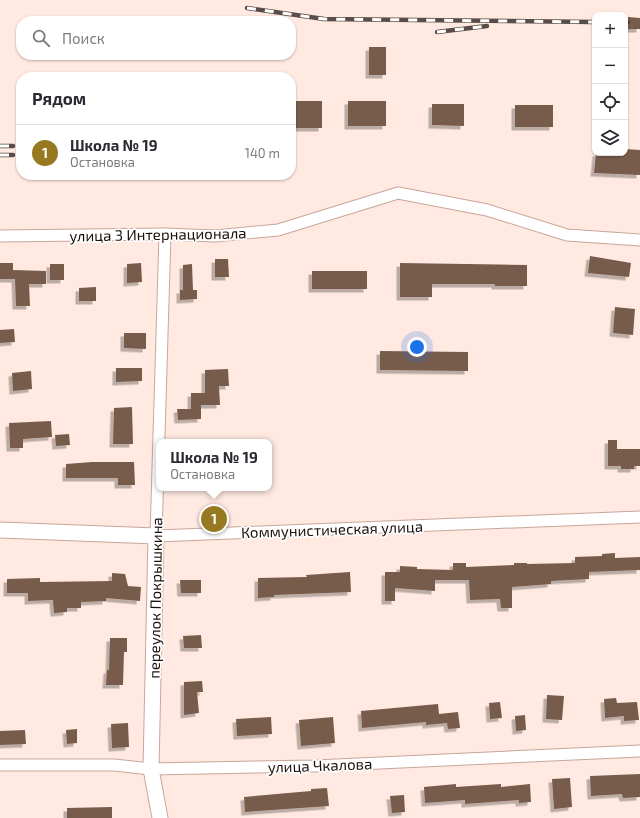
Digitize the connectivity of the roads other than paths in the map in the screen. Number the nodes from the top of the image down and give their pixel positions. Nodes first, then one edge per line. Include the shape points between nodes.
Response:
1 (165, 234) junction
2 (0, 236) edge
3 (640, 240) edge
4 (159, 439) edge
5 (157, 491) edge
6 (640, 517) edge
7 (0, 530) edge
8 (156, 536) junction
9 (640, 751) edge
10 (0, 765) edge
11 (151, 769) junction
12 (160, 818) edge

1 - 2 street, улица 3 Интернационала
1 - 3 street, улица 3 Интернационала via 215,236 278,230 398,193 487,210 567,235
1 - 4 street, переулок Покрышкина
5 - 8 street, переулок Покрышкина
6 - 8 street, Коммунистическая улица
7 - 8 street, Коммунистическая улица
8 - 11 street, переулок Покрышкина
9 - 11 street, улица Чкалова via 315,766
10 - 11 street, улица Чкалова via 114,765
11 - 12 street, переулок Покрышкина

